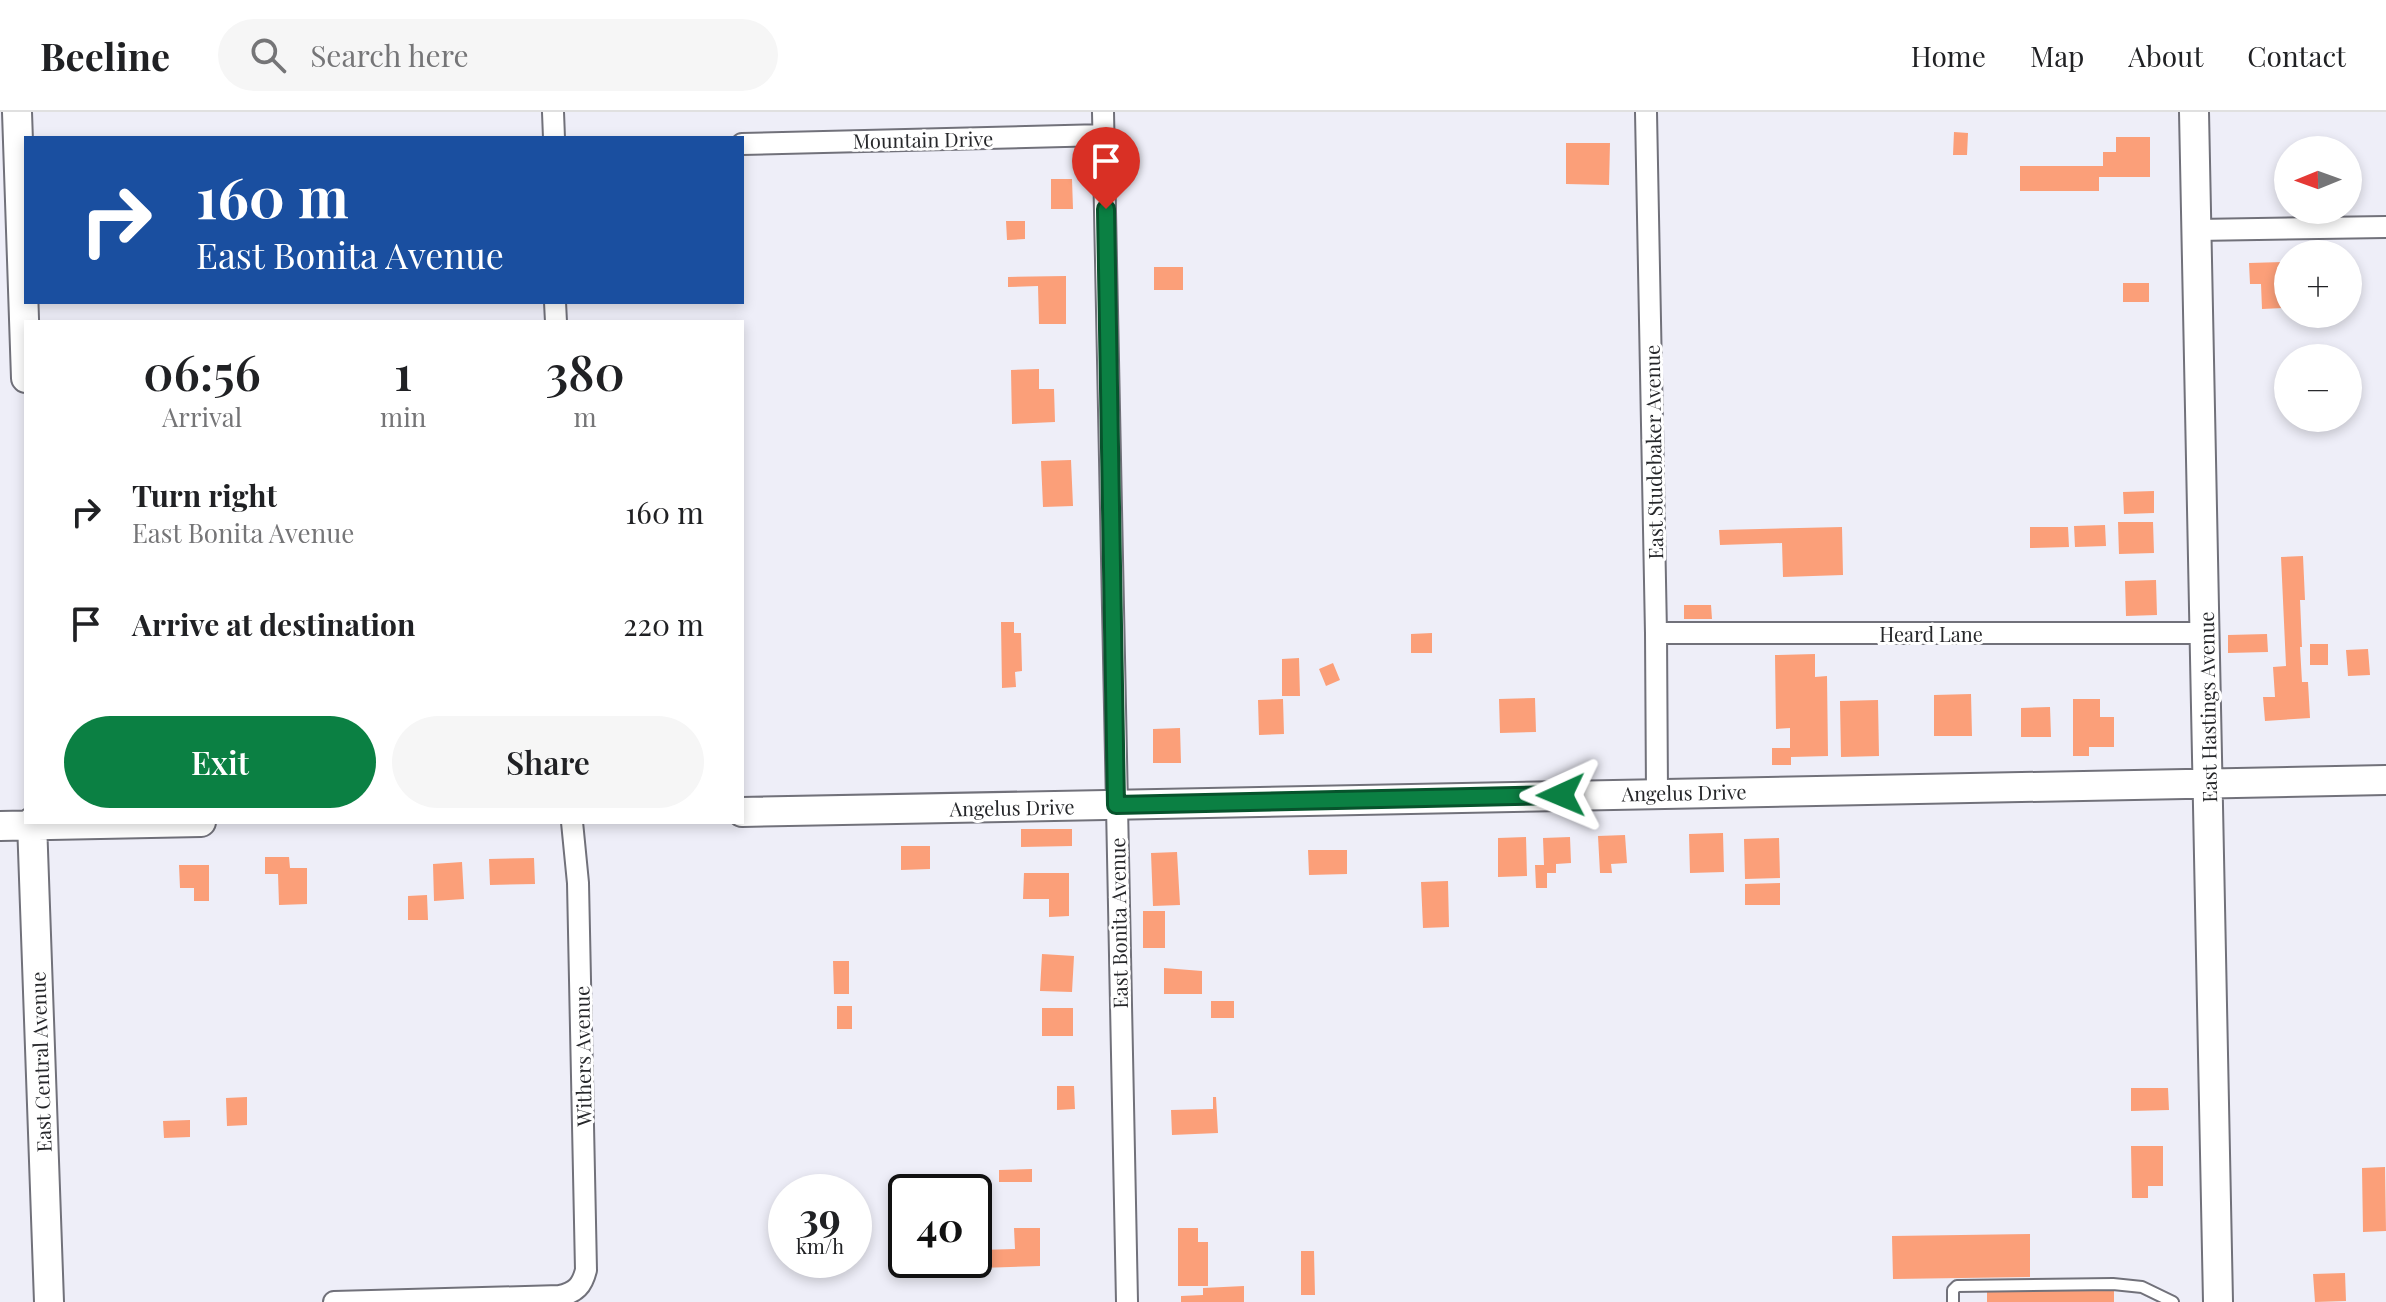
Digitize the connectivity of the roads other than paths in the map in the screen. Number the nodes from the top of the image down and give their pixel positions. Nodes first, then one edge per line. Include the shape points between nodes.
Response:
1 (17, 112) edge
2 (553, 112) edge
3 (1103, 112) edge
4 (1646, 112) edge
5 (2194, 112) edge
6 (1104, 135) junction
7 (554, 136) edge
8 (744, 144) edge
9 (15, 158) edge
10 (2386, 227) edge
11 (2197, 230) junction
12 (24, 338) edge
13 (1656, 633) junction
14 (2205, 633) junction
15 (2386, 780) edge
16 (2209, 784) junction
17 (1657, 793) junction
18 (1116, 805) junction
19 (744, 812) edge
20 (32, 824) edge
21 (572, 824) edge
22 (0, 826) edge
23 (49, 1302) edge
24 (334, 1302) edge
25 (1127, 1302) edge
26 (1953, 1302) edge
27 (2173, 1302) edge
28 (2218, 1302) edge

1 - 9 street
2 - 7 street
3 - 6 street, East Bonita Avenue
4 - 13 street, East Studebaker Avenue
5 - 11 street, East Hastings Avenue
6 - 8 street, Mountain Drive
6 - 18 street, East Bonita Avenue
9 - 12 street
10 - 11 street
11 - 14 street, East Hastings Avenue
13 - 14 street, Heard Lane
13 - 17 street, East Studebaker Avenue
14 - 16 street, East Hastings Avenue
15 - 16 street, Angelus Drive
16 - 17 street, Angelus Drive
16 - 28 street, East Hastings Avenue
17 - 18 street, Angelus Drive
18 - 19 street, Angelus Drive
18 - 25 street, East Bonita Avenue
20 - 22 street
20 - 23 street, East Central Avenue
21 - 24 street, Withers Avenue via 578,883 584,1281 560,1296
26 - 27 lane via 1957,1286 2113,1284 2142,1287

